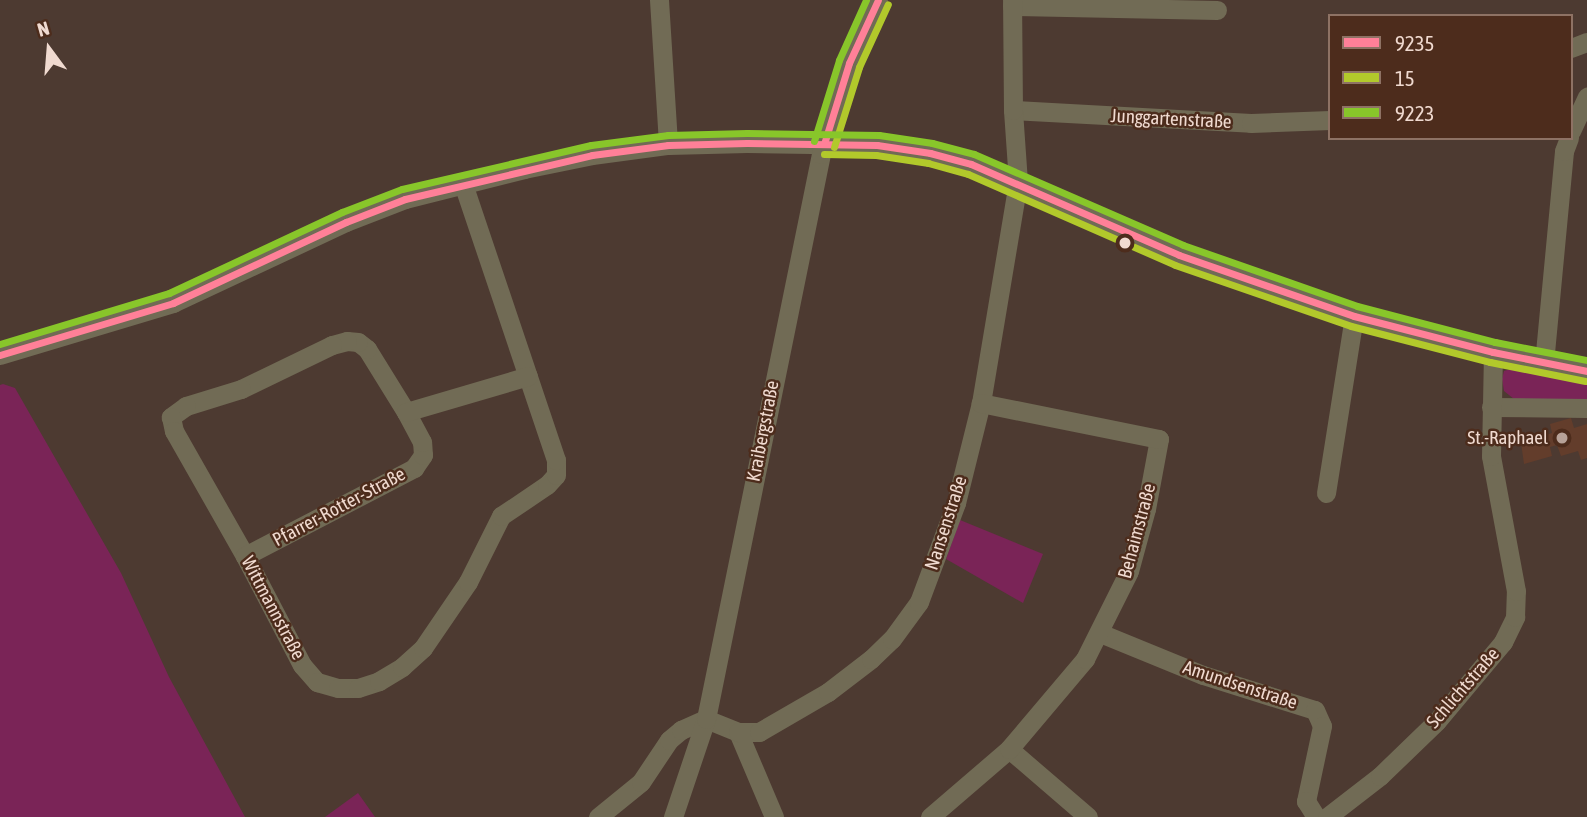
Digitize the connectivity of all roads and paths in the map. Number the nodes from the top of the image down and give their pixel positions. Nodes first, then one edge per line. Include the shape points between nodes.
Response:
1 (659, 0) edge
2 (878, 0) edge
3 (1012, 3) edge
4 (1217, 10) dead end
5 (1587, 97) edge
6 (1013, 110) junction
7 (1328, 120) edge
8 (1573, 127) edge
9 (1568, 140) edge
10 (824, 144) junction
11 (667, 145) junction
12 (463, 183) junction
13 (1018, 183) junction
14 (1354, 316) junction
15 (1493, 352) junction
16 (0, 355) edge
17 (1544, 362) junction
18 (1587, 371) edge
19 (528, 376) junction
20 (981, 403) junction
21 (1491, 407) junction
22 (1587, 408) edge
23 (406, 412) junction
24 (170, 417) joint
25 (1326, 493) dead end
26 (245, 556) junction
27 (1100, 632) junction
28 (706, 719) junction
29 (738, 732) junction
30 (1009, 749) junction
31 (598, 817) edge
32 (673, 817) edge
33 (774, 817) edge
34 (930, 817) edge
35 (1088, 817) edge
36 (1316, 817) edge
37 (1327, 817) edge

1 - 11 street
2 - 10 street, Kraibergstraße via 849,63
3 - 4 street
3 - 6 street, Nansenstraße
5 - 8 street
6 - 7 street, Junggartenstraße via 1251,123
6 - 13 street, Nansenstraße
9 - 17 street
10 - 11 street
10 - 13 street via 930,153
10 - 28 street, Kraibergstraße
11 - 12 street via 592,155
12 - 16 street via 346,222 145,313
12 - 19 street
13 - 14 street via 1179,255
13 - 20 street, Nansenstraße
14 - 15 street
14 - 25 street
15 - 17 street
15 - 21 street, Schlichtstraße
17 - 18 street
19 - 23 street
19 - 26 street, Wittmannstraße via 556,460 555,475 501,516 468,582 423,648 402,667 358,688 317,682
20 - 27 street, Behaimstraße via 1159,439 1129,571
20 - 29 street, Nansenstraße via 942,545 919,602 892,639 828,692 759,732
21 - 22 street
21 - 37 street, Schlichtstraße via 1491,456 1516,591 1515,617 1503,642 1437,721 1380,776
23 - 24 street, Pfarrer-Rotter-Straße via 367,349 347,341 241,389 186,406
23 - 26 street, Pfarrer-Rotter-Straße via 422,442 423,455 414,468
24 - 26 street, Wittmannstraße
27 - 30 street, Behaimstraße via 1049,705
27 - 36 street, Amundsenstraße via 1203,675 1315,710 1322,726 1306,801
28 - 29 street
28 - 31 street via 690,723 669,740 642,782
28 - 32 street, Kraibergstraße
29 - 33 street
30 - 34 street, Behaimstraße
30 - 35 street

